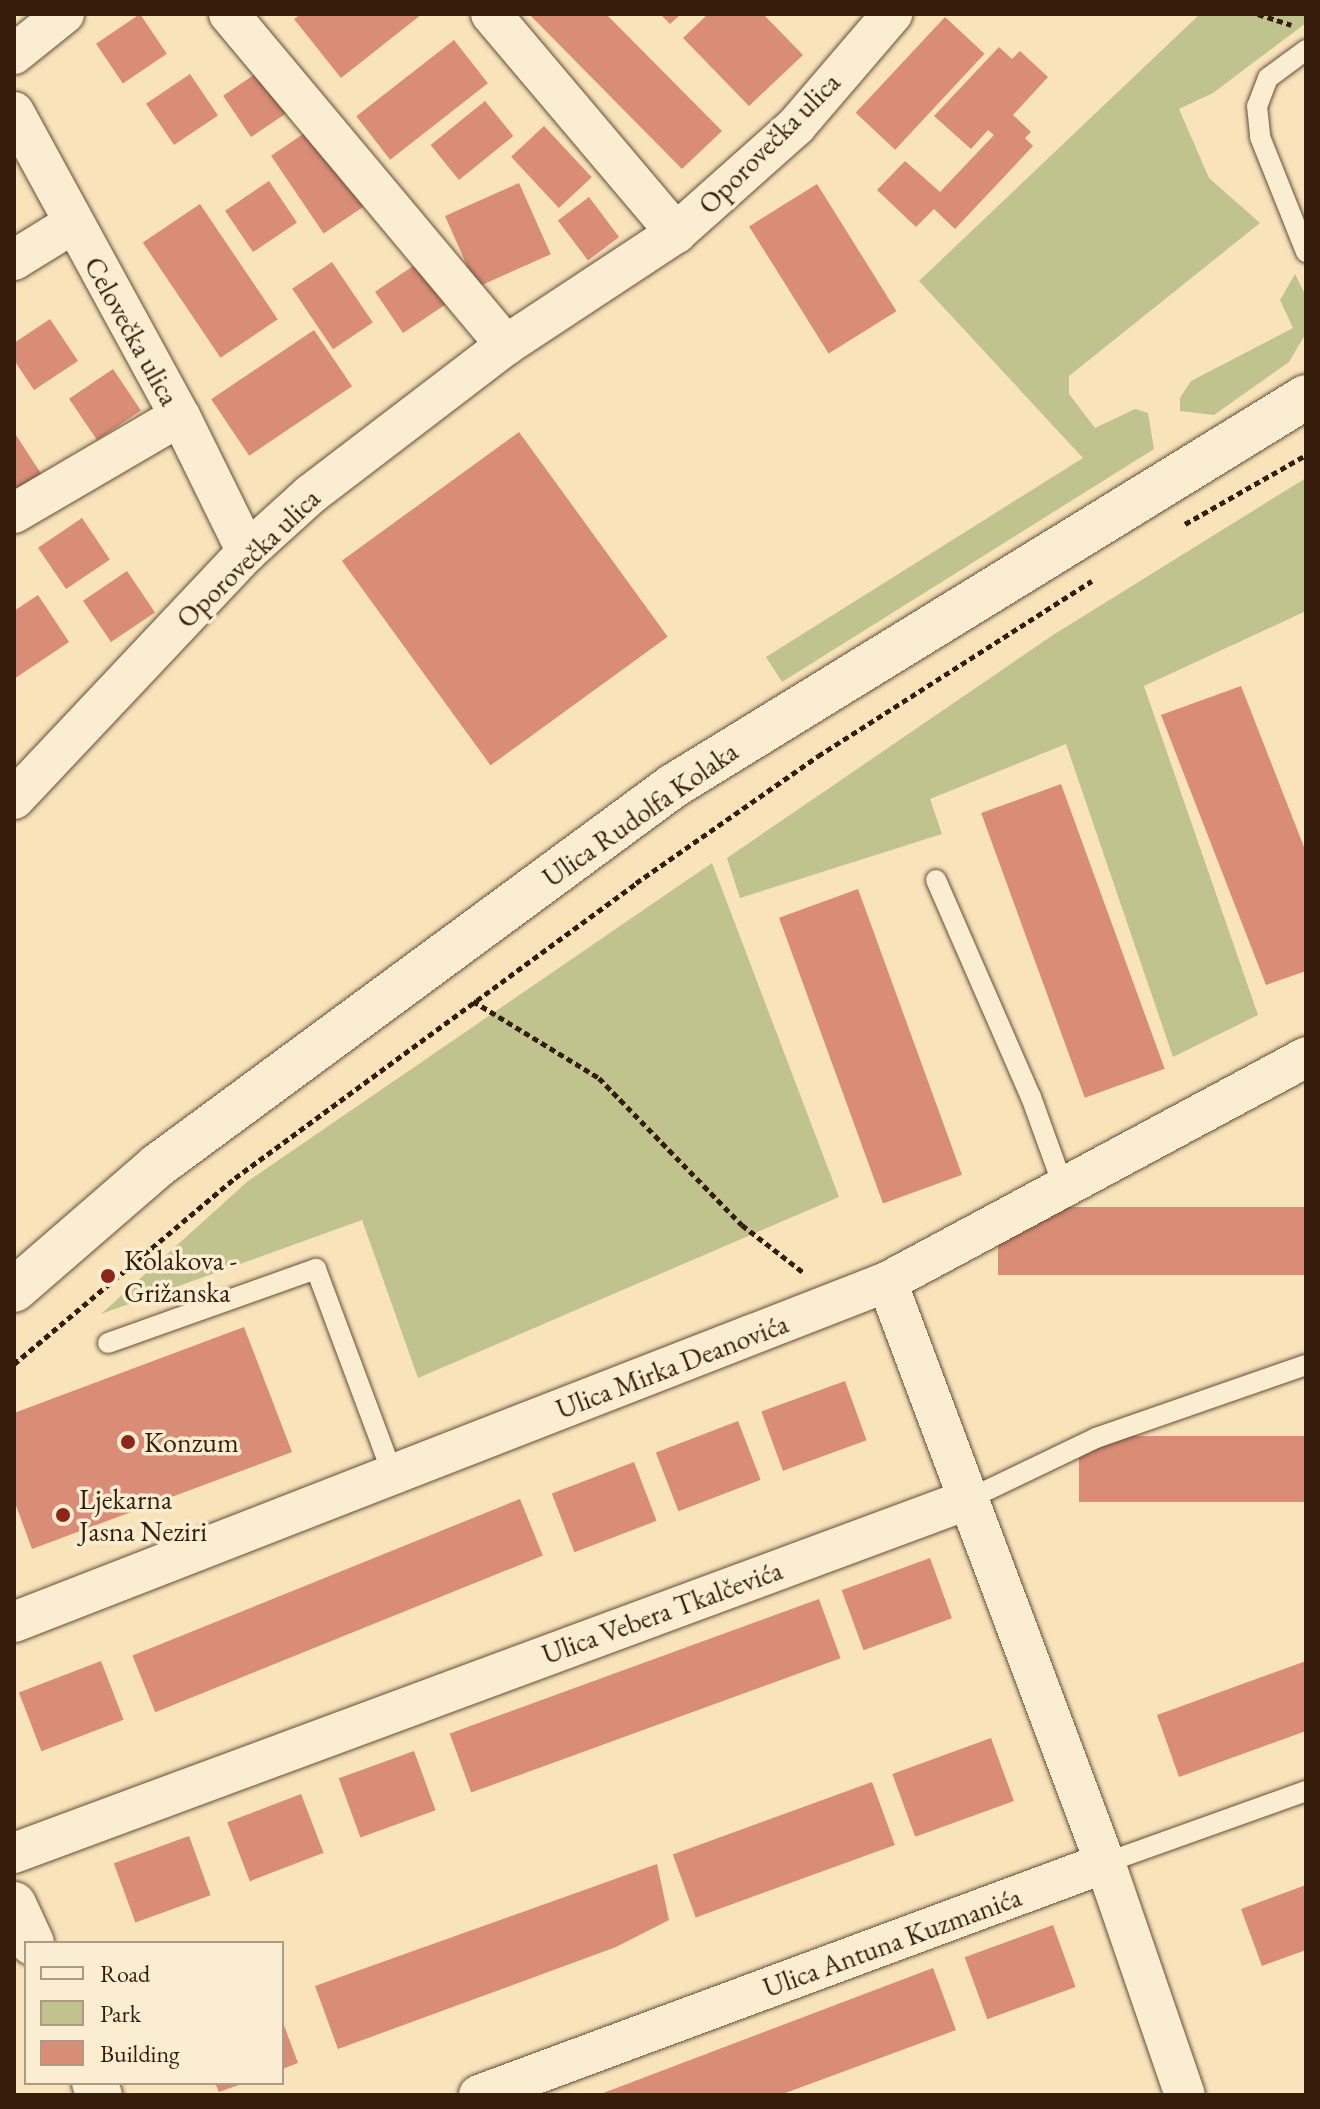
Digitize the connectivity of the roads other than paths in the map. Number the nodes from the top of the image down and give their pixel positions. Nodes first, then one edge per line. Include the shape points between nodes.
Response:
1 (64, 14) edge
2 (229, 14) edge
3 (491, 14) edge
4 (892, 14) edge
5 (1306, 50) edge
6 (14, 54) edge
7 (14, 112) edge
8 (72, 224) junction
9 (676, 233) junction
10 (1306, 252) edge
11 (14, 260) edge
12 (506, 345) junction
13 (1306, 397) edge
14 (180, 416) junction
15 (14, 513) edge
16 (247, 552) junction
17 (14, 799) edge
18 (936, 880) dead end
19 (1306, 1057) edge
20 (1064, 1188) junction
21 (887, 1282) junction
22 (14, 1290) edge
23 (108, 1343) dead end
24 (1306, 1365) edge
25 (393, 1475) junction
26 (967, 1500) junction
27 (14, 1622) edge
28 (1306, 1791) edge
29 (14, 1853) edge
30 (1105, 1863) junction
31 (14, 1904) edge
32 (31, 1941) edge
33 (479, 2095) edge
34 (1185, 2095) edge

1 - 6 street
2 - 12 street
3 - 9 street, Oporovečka ulica
4 - 9 street, Oporovečka ulica via 796,126
5 - 10 lane via 1268,78 1257,106 1260,137
7 - 8 street, Celovečka ulica
8 - 11 street
8 - 14 street, Celovečka ulica
9 - 12 street, Oporovečka ulica
12 - 16 street, Oporovečka ulica via 311,494
13 - 22 main road, Ulica Rudolfa Kolaka via 673,786 157,1166
14 - 15 street
14 - 16 street, Celovečka ulica
16 - 17 street, Oporovečka ulica
18 - 20 lane via 1031,1097
19 - 20 street, Ulica Mirka Deanovića
20 - 21 street, Ulica Mirka Deanovića
21 - 25 street, Ulica Mirka Deanovića
21 - 26 street
23 - 25 lane via 316,1269
24 - 26 lane, Ulica Vebera Tkalčevića via 1096,1438
25 - 27 street, Ulica Mirka Deanovića
26 - 29 street, Ulica Vebera Tkalčevića
26 - 30 street
28 - 30 lane, Ulica Antuna Kuzmanića
30 - 33 street, Ulica Antuna Kuzmanića
30 - 34 street
31 - 32 main road

